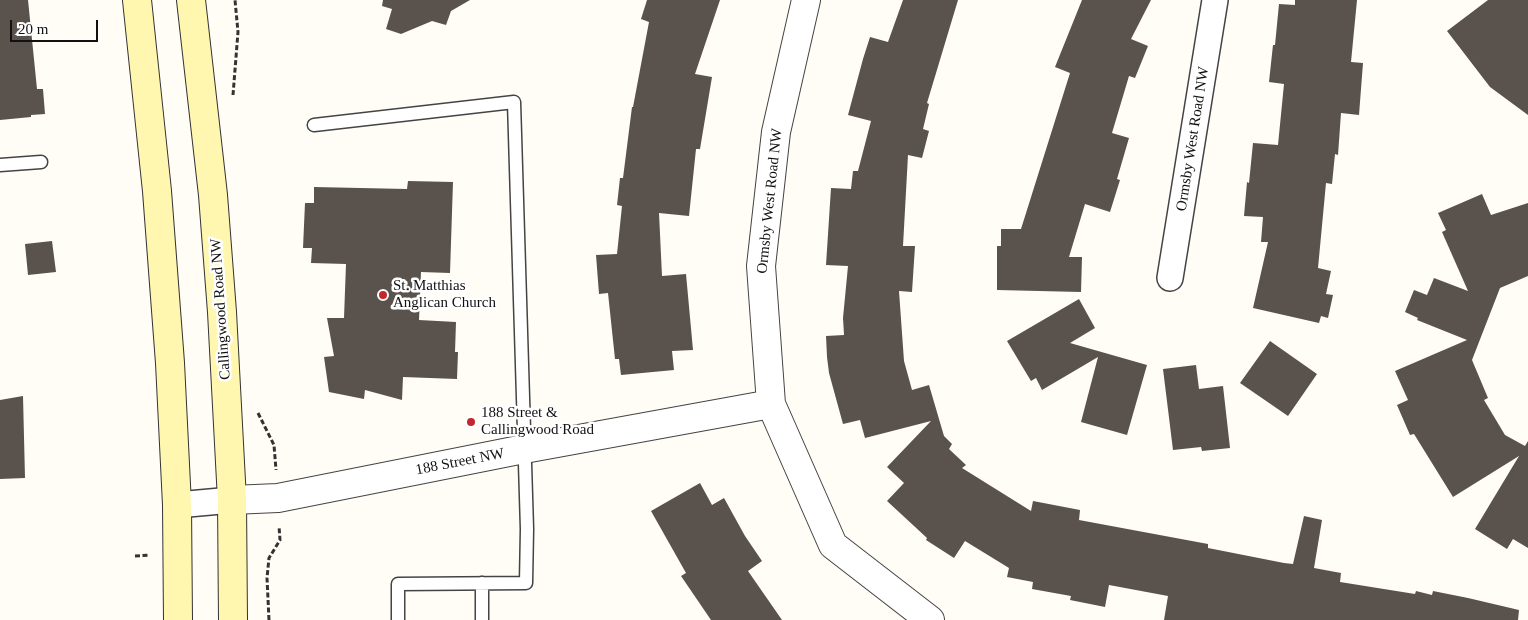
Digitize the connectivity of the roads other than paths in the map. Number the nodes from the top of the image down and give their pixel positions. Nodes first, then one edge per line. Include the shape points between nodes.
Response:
1 (137, 0) edge
2 (191, 0) edge
3 (806, 0) edge
4 (1215, 0) edge
5 (314, 125) dead end
6 (41, 162) dead end
7 (0, 165) edge
8 (1170, 278) dead end
9 (771, 404) junction
10 (524, 449) junction
11 (232, 500) junction
12 (177, 505) junction
13 (482, 583) junction
14 (178, 620) edge
15 (233, 620) edge
16 (398, 620) edge
17 (482, 620) edge
18 (930, 620) edge

1 - 12 main road via 158,210
2 - 11 main road, Callingwood Road NW via 213,194
3 - 9 street, Ormsby West Road NW via 776,132 762,266
4 - 8 street, Ormsby West Road NW
5 - 10 lane via 514,102
6 - 7 lane
9 - 10 street, 188 Street NW
9 - 18 street via 834,545
10 - 11 street, 188 Street NW via 278,498
10 - 13 lane via 526,583
11 - 12 street, 188 Street NW
11 - 15 main road, Callingwood Road NW
12 - 14 main road
13 - 16 lane via 398,584
13 - 17 lane

